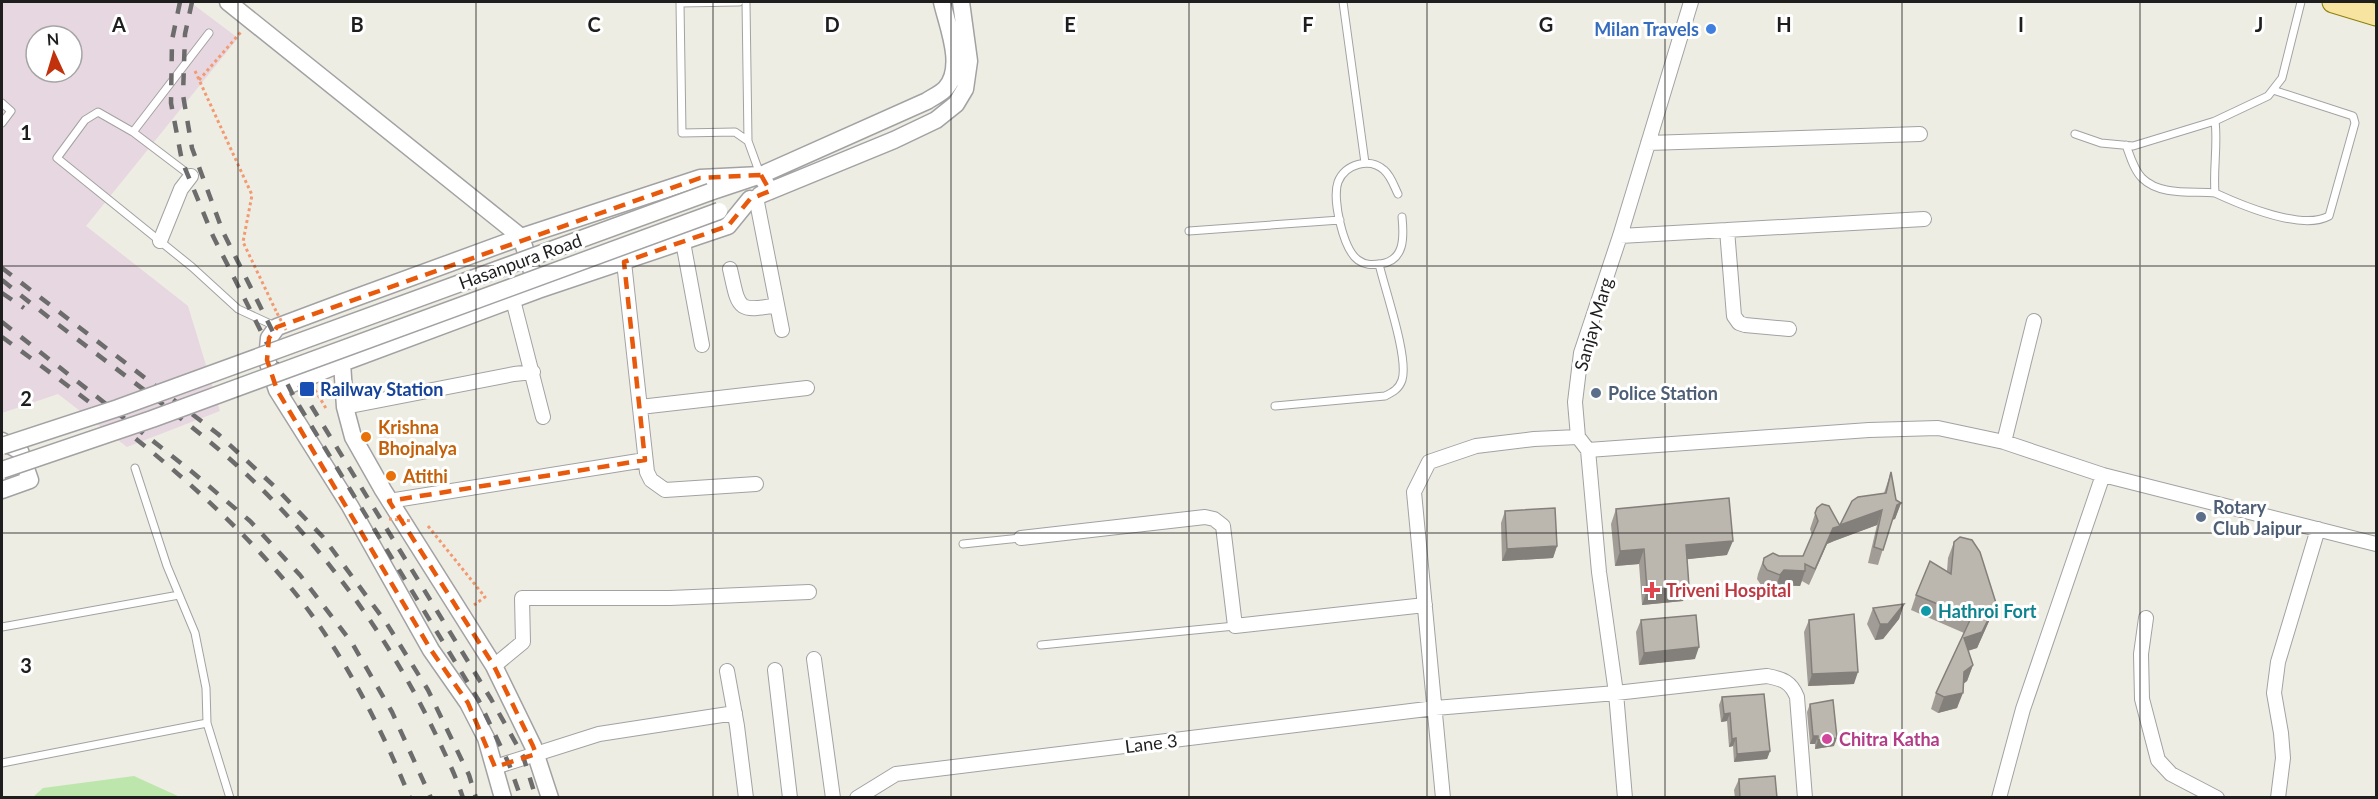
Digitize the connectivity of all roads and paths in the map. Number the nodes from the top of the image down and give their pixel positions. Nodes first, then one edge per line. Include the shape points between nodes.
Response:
1 (228, 2) edge
2 (739, 2) edge
3 (746, 2) edge
4 (942, 2) edge
5 (961, 2) edge
6 (1343, 2) edge
7 (2301, 2) edge
8 (2333, 2) edge
9 (1693, 3) edge
10 (2376, 15) edge
11 (251, 20) junction
12 (209, 33) dead end
13 (189, 58) junction
14 (199, 80) junction
15 (2273, 90) junction
16 (2, 103) edge
17 (2215, 121) junction
18 (2, 123) edge
19 (134, 132) junction
20 (1920, 134) dead end
21 (2075, 134) dead end
22 (748, 141) junction
23 (1648, 143) junction
24 (2126, 145) junction
25 (1365, 163) junction
26 (191, 176) joint
27 (761, 176) junction
28 (2215, 193) junction
29 (1398, 194) dead end
30 (759, 196) junction
31 (1401, 217) dead end
32 (499, 219) junction
33 (1924, 219) dead end
34 (1340, 220) junction
35 (1726, 230) junction
36 (1189, 231) dead end
37 (1620, 236) junction
38 (521, 237) junction
39 (160, 241) junction
40 (683, 242) junction
41 (502, 244) junction
42 (624, 262) junction
43 (1378, 264) junction
44 (730, 270) dead end
45 (538, 291) junction
46 (517, 298) junction
47 (777, 305) junction
48 (277, 320) junction
49 (2034, 321) dead end
50 (1790, 328) dead end
51 (782, 330) dead end
52 (702, 345) dead end
53 (342, 363) junction
54 (533, 372) junction
55 (807, 388) dead end
56 (277, 390) junction
57 (1275, 406) dead end
58 (345, 407) junction
59 (640, 408) junction
60 (543, 417) dead end
61 (1578, 438) junction
62 (2, 441) edge
63 (2004, 442) junction
64 (2, 446) edge
65 (1588, 450) junction
66 (645, 460) junction
67 (135, 468) dead end
68 (2, 470) edge
69 (2103, 475) junction
70 (756, 484) dead end
71 (2, 490) edge
72 (389, 501) junction
73 (389, 519) dead end
74 (2318, 529) junction
75 (1021, 538) joint
76 (963, 544) dead end
77 (2376, 544) edge
78 (810, 592) dead end
79 (179, 596) junction
80 (1425, 605) junction
81 (460, 614) junction
82 (2146, 618) dead end
83 (1235, 626) junction
84 (2, 627) edge
85 (1041, 645) dead end
86 (814, 659) dead end
87 (494, 666) junction
88 (775, 670) dead end
89 (728, 671) dead end
90 (1616, 693) junction
91 (1435, 708) junction
92 (735, 713) junction
93 (207, 723) junction
94 (536, 754) junction
95 (2, 763) edge
96 (495, 767) junction
97 (872, 793) edge
98 (230, 798) edge
99 (503, 798) edge
100 (550, 798) edge
101 (746, 798) edge
102 (790, 798) edge
103 (833, 798) edge
104 (857, 798) edge
105 (1443, 798) edge
106 (1624, 798) edge
107 (1805, 798) edge
108 (1999, 798) edge
109 (2217, 798) edge
110 (2278, 798) edge

1 - 11 street
2 - 22 lane via 680,3 681,133 735,132
3 - 22 lane
4 - 27 street, Hasanpura Road via 955,59 946,89
5 - 30 street via 969,61 965,89 956,104 936,120 894,140
6 - 25 lane
7 - 15 lane via 2282,78
8 - 10 main road
9 - 23 street, Sanjay Marg
11 - 14 path
11 - 32 street
12 - 13 lane
13 - 14 path
13 - 19 lane
14 - 48 path via 252,195 243,242
15 - 17 lane
15 - 28 lane via 2353,117 2355,123 2329,216 2319,221 2297,220
16 - 18 lane via 11,111
17 - 24 lane
17 - 28 lane
19 - 26 lane
19 - 39 lane via 98,112 86,120 57,158
20 - 23 street
21 - 24 lane
22 - 27 lane
23 - 37 street, Sanjay Marg
24 - 28 lane via 2143,179 2163,190
25 - 29 lane via 1384,170
25 - 34 lane via 1345,171 1338,180
26 - 39 street via 181,189
27 - 30 street
27 - 38 street via 700,178
27 - 64 street, Hasanpura Road, bridge via 118,408
30 - 40 street via 728,226
30 - 47 street
30 - 68 street, bridge via 152,419
31 - 43 lane via 1400,253 1395,259
32 - 38 street
32 - 41 street
33 - 35 street
34 - 36 lane
34 - 43 lane via 1353,256 1370,265
35 - 37 street
35 - 50 street via 1734,316 1738,323
37 - 61 street, Sanjay Marg via 1581,353 1575,402
38 - 41 street
38 - 45 street
39 - 48 lane via 238,309
40 - 42 street
40 - 52 street
41 - 46 street
41 - 48 street
42 - 45 street
42 - 59 street
43 - 57 lane via 1401,352 1403,378 1399,386 1385,396
44 - 47 street via 737,300 744,308
45 - 46 street
46 - 53 street
46 - 54 street
47 - 51 street
48 - 56 street via 268,338 267,360
49 - 63 street
53 - 56 street
53 - 58 street
54 - 58 street
54 - 60 street
55 - 59 street
56 - 96 street via 350,506 431,650 468,703
58 - 72 street via 353,437
59 - 66 street
61 - 65 street
61 - 80 street via 1476,446 1429,462 1414,492
62 - 71 street via 20,451 30,480
63 - 65 street via 1938,428
63 - 69 street
65 - 90 street via 1599,572
66 - 70 street via 651,480 665,490
66 - 72 street
67 - 79 lane
69 - 74 street
69 - 108 street via 2023,709
72 - 81 street
73 - 81 path, bridge via 424,521 485,597
74 - 77 street
74 - 110 street via 2278,662 2274,693 2283,758
75 - 76 lane
75 - 83 street via 1192,518 1215,519 1223,526
78 - 87 street via 670,598 522,598 523,642
79 - 84 lane
79 - 93 lane via 195,633 207,688
80 - 83 street
80 - 91 street
81 - 87 street
82 - 109 street via 2141,654 2142,699 2158,760 2171,774
83 - 85 lane
86 - 103 street
87 - 94 street
88 - 102 street
89 - 92 street
90 - 91 street, Lane 3
90 - 106 street
90 - 107 street, Lane 3 via 1750,677 1784,679 1794,688 1797,698
91 - 97 street, Lane 3 via 896,774
91 - 105 street
92 - 94 street via 599,734
92 - 101 street
93 - 95 lane
93 - 98 lane
94 - 96 street
94 - 100 street
96 - 99 street
97 - 104 street, Lane 3

